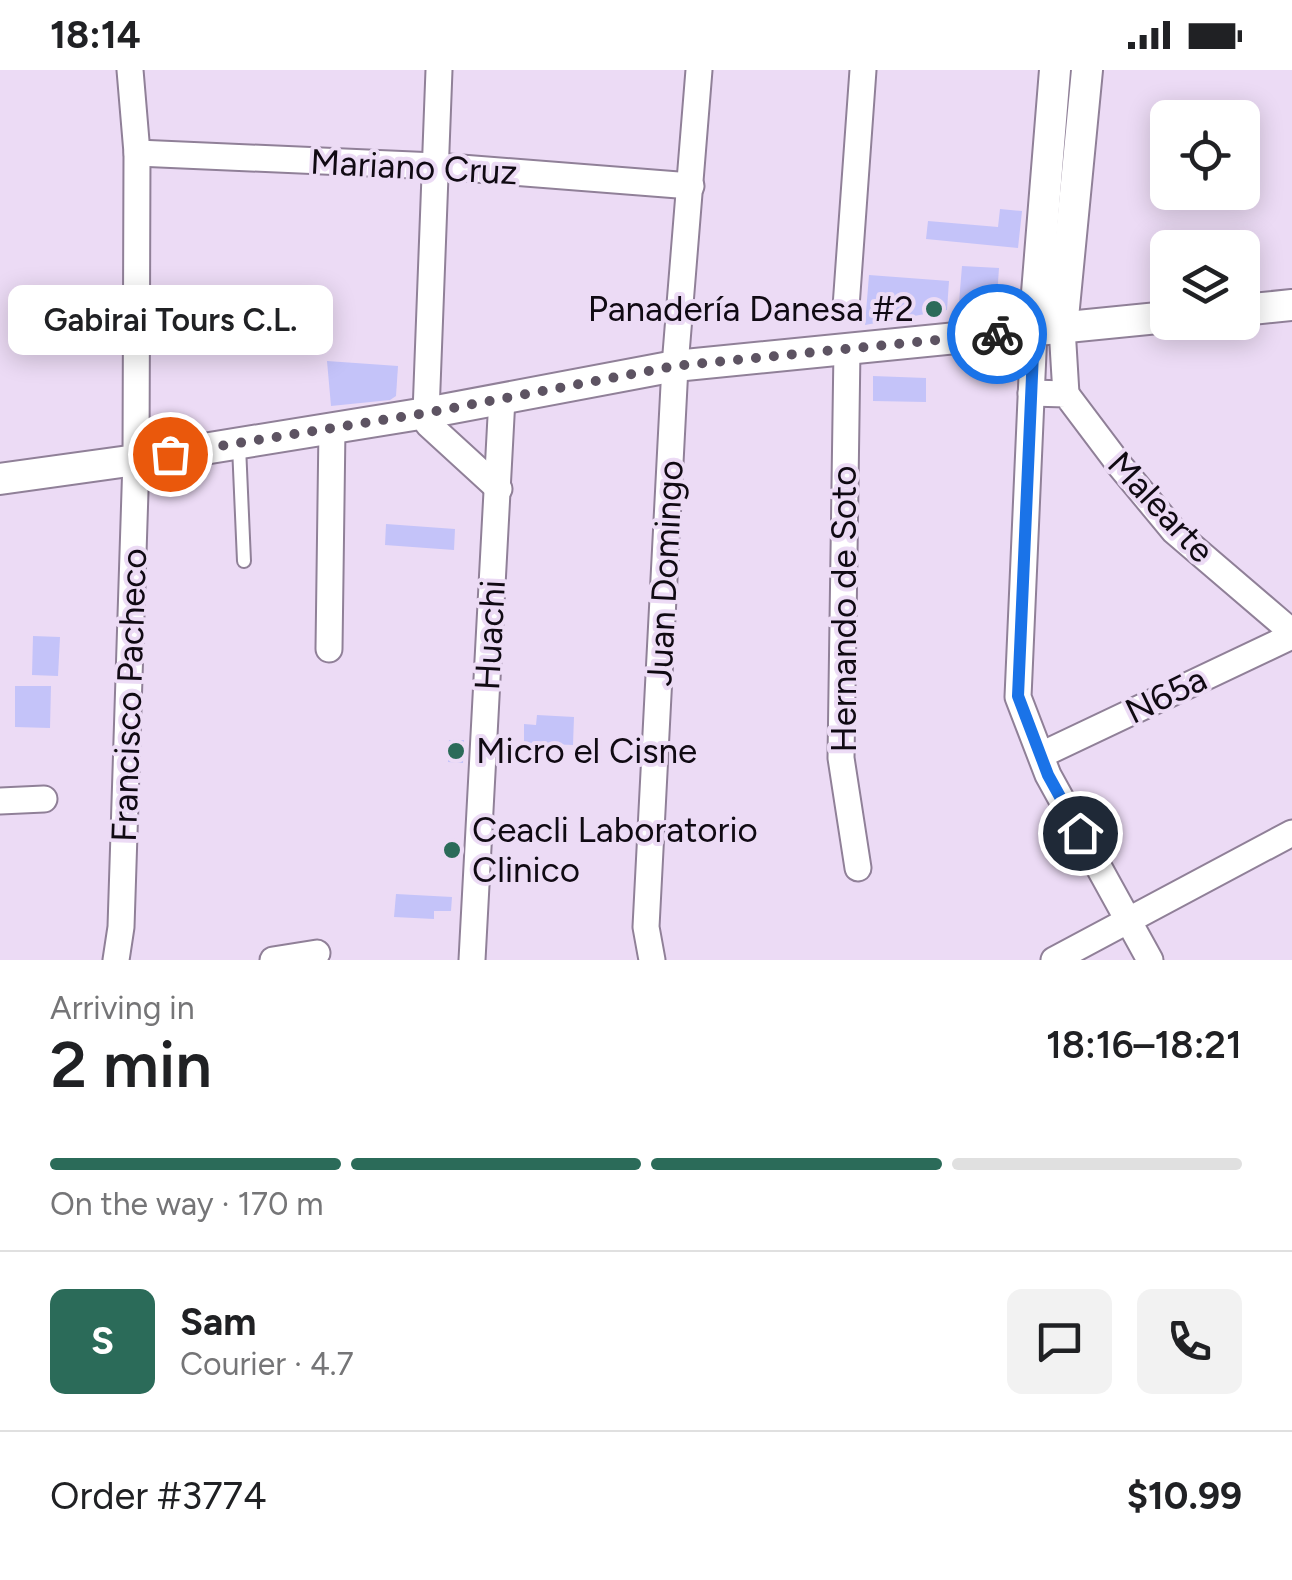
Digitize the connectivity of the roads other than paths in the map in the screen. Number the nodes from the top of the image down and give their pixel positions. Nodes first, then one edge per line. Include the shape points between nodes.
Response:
1 (130, 70) edge
2 (440, 70) edge
3 (698, 70) edge
4 (863, 70) edge
5 (1055, 70) edge
6 (1087, 70) edge
7 (137, 153) junction
8 (436, 166) junction
9 (691, 186) junction
10 (1292, 305) edge
11 (846, 306) dead end
12 (1260, 308) edge
13 (1150, 319) edge
14 (1048, 329) junction
15 (847, 348) junction
16 (675, 366) junction
17 (1031, 392) junction
18 (1066, 394) junction
19 (502, 398) junction
20 (426, 413) junction
21 (332, 428) junction
22 (239, 443) junction
23 (136, 460) junction
24 (0, 479) edge
25 (499, 489) junction
26 (244, 561) dead end
27 (1292, 634) edge
28 (330, 650) dead end
29 (1041, 754) junction
30 (44, 798) dead end
31 (0, 801) edge
32 (1292, 832) edge
33 (858, 868) dead end
34 (1130, 920) junction
35 (317, 953) dead end
36 (116, 960) edge
37 (273, 960) edge
38 (472, 960) edge
39 (652, 960) edge
40 (1054, 960) edge
41 (1150, 960) edge

1 - 7 street, Francisco Pacheco
2 - 8 street
3 - 9 street, Juan Domingo
4 - 11 street
5 - 14 street
6 - 14 street
7 - 8 street, Mariano Cruz
7 - 23 street, Francisco Pacheco
8 - 9 street, Mariano Cruz
8 - 20 street
9 - 16 street, Juan Domingo
10 - 12 street
13 - 14 street
14 - 15 street
14 - 17 street
14 - 18 street
15 - 16 street
15 - 33 street, Hernando de Soto via 841,758
16 - 19 street
16 - 39 street, Juan Domingo via 646,927
17 - 18 street
17 - 29 street via 1018,696
18 - 27 street, Malearte via 1174,532
19 - 20 street
19 - 25 street, Huachi
20 - 21 street
20 - 25 street via 428,424
21 - 22 street
21 - 28 street
22 - 23 street
22 - 26 lane
23 - 24 street
23 - 36 street, Francisco Pacheco
25 - 38 street, Huachi
27 - 29 street, N65a
29 - 34 street
30 - 31 street
32 - 34 street
34 - 40 street
34 - 41 street
35 - 37 street

